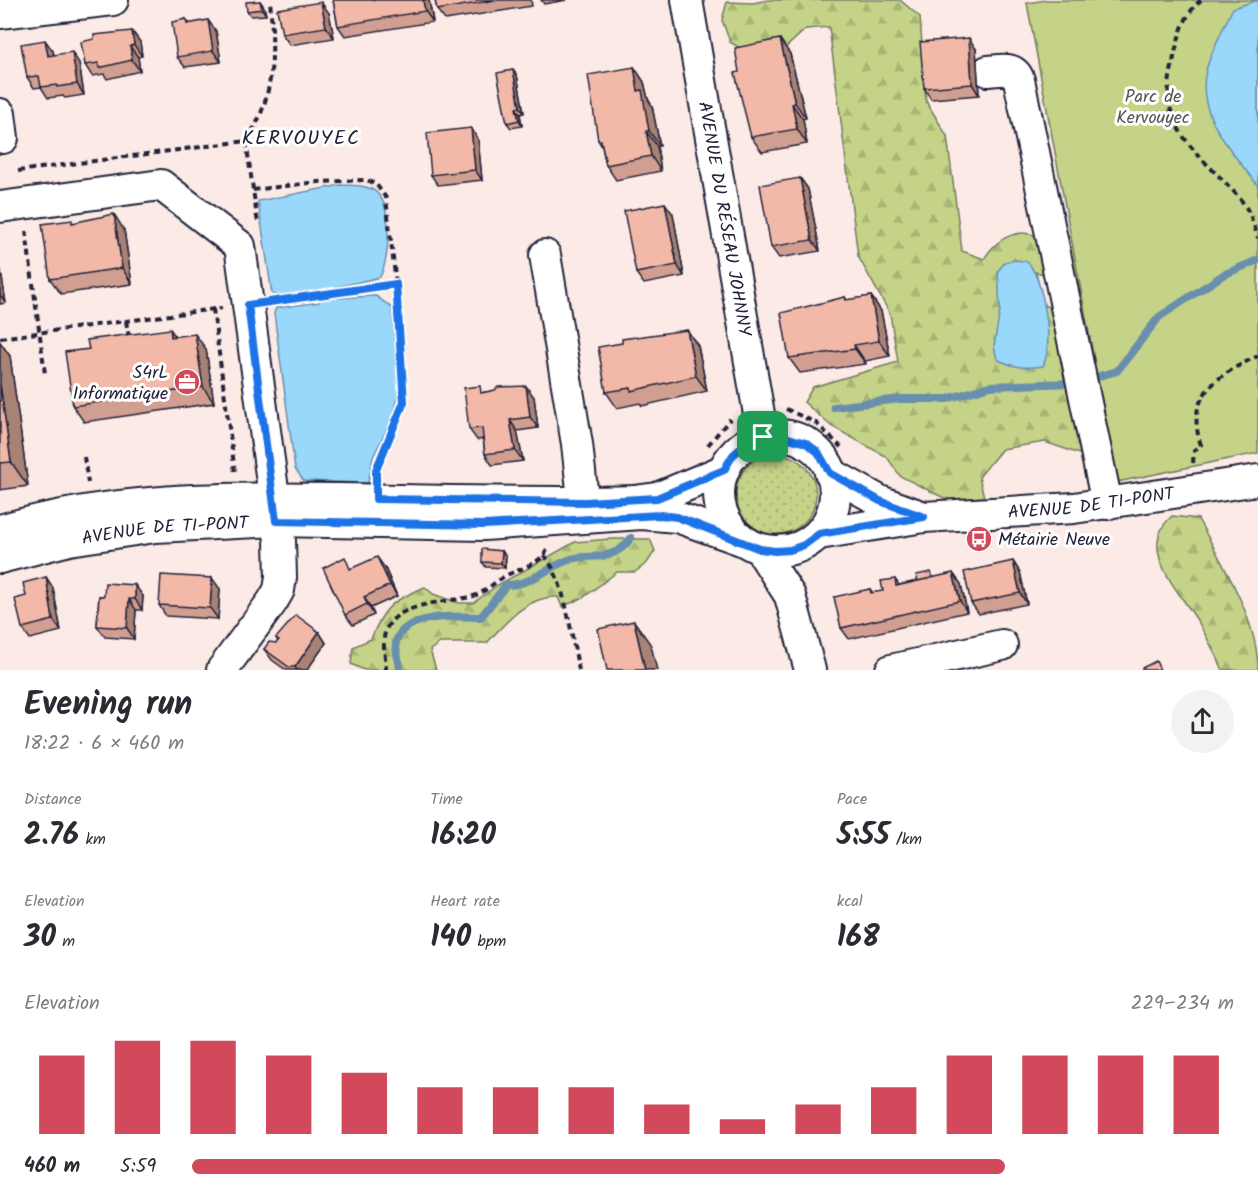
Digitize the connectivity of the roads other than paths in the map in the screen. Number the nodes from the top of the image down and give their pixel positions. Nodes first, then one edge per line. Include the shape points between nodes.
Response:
1 (113, 0) edge
2 (687, 0) edge
3 (0, 13) edge
4 (988, 71) dead end
5 (11, 206) edge
6 (544, 255) dead end
7 (763, 437) junction
8 (724, 470) junction
9 (830, 473) junction
10 (1258, 480) edge
11 (1107, 504) junction
12 (275, 508) junction
13 (585, 510) junction
14 (924, 517) junction
15 (0, 530) edge
16 (811, 539) junction
17 (752, 545) junction
18 (0, 558) edge
19 (790, 596) junction
20 (1002, 645) dead end
21 (222, 670) edge
22 (810, 670) edge
23 (891, 670) edge

1 - 3 street
2 - 7 street, AVENUE DU RÉSEAU JOHNNY
4 - 11 street via 1011,70 1019,80
5 - 12 street via 161,185 240,246
6 - 13 street
7 - 8 street via 746,444
7 - 9 street via 778,435 806,443 818,452
8 - 13 street, AVENUE DE TI-PONT via 657,498
8 - 17 street via 719,501 732,531
9 - 14 street, AVENUE DE TI-PONT via 880,501
9 - 16 street via 834,504 830,517
10 - 11 street, AVENUE DE TI-PONT
11 - 14 street, AVENUE DE TI-PONT
12 - 13 street, AVENUE DE TI-PONT via 376,499
12 - 13 street, AVENUE DE TI-PONT via 484,525 547,523
12 - 15 street, AVENUE DE TI-PONT via 149,502 92,509
12 - 18 street, AVENUE DE TI-PONT via 122,531
12 - 21 street via 281,563 279,590
13 - 17 street, AVENUE DE TI-PONT via 677,517
14 - 16 street, AVENUE DE TI-PONT
16 - 17 street via 790,550
16 - 19 street
17 - 19 street
19 - 22 street
20 - 23 street

